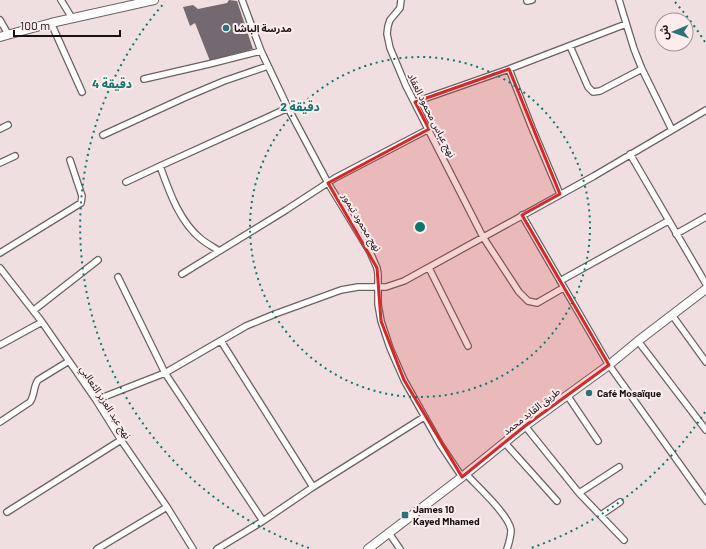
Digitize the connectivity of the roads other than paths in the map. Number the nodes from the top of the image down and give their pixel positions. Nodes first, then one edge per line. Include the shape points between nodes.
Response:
1 (61, 0) edge
2 (154, 0) edge
3 (242, 0) edge
4 (401, 0) edge
5 (619, 0) edge
6 (72, 18) junction
7 (0, 20) edge
8 (52, 23) junction
9 (626, 24) junction
10 (4, 35) edge
11 (570, 46) junction
12 (261, 51) junction
13 (268, 66) junction
14 (510, 69) junction
15 (642, 69) junction
16 (144, 79) dead end
17 (82, 92) dead end
18 (414, 102) junction
19 (288, 108) junction
20 (706, 110) edge
21 (8, 125) dead end
22 (0, 129) edge
23 (429, 129) junction
24 (672, 130) junction
25 (103, 136) dead end
26 (630, 154) junction
27 (15, 156) dead end
28 (70, 160) dead end
29 (0, 163) edge
30 (160, 166) junction
31 (126, 182) dead end
32 (328, 183) junction
33 (560, 194) junction
34 (522, 215) junction
35 (706, 217) edge
36 (668, 221) junction
37 (676, 234) junction
38 (483, 237) junction
39 (219, 251) junction
40 (0, 253) edge
41 (98, 260) dead end
42 (0, 268) edge
43 (429, 268) junction
44 (182, 274) dead end
45 (118, 277) dead end
46 (560, 281) junction
47 (706, 284) edge
48 (378, 287) junction
49 (563, 288) junction
50 (706, 289) edge
51 (34, 310) junction
52 (672, 316) junction
53 (42, 322) junction
54 (220, 341) junction
55 (638, 341) junction
56 (0, 345) edge
57 (468, 346) dead end
58 (69, 361) junction
59 (706, 362) edge
60 (609, 365) junction
61 (165, 373) junction
62 (567, 395) junction
63 (96, 400) junction
64 (424, 418) junction
65 (0, 422) edge
66 (525, 426) junction
67 (706, 430) edge
68 (121, 440) junction
69 (598, 441) dead end
70 (505, 443) junction
71 (619, 467) dead end
72 (464, 475) junction
73 (313, 488) junction
74 (579, 493) junction
75 (557, 501) dead end
76 (706, 501) edge
77 (620, 502) dead end
78 (167, 507) junction
79 (7, 512) dead end
80 (601, 515) junction
81 (263, 521) junction
82 (389, 533) junction
83 (624, 540) dead end
84 (97, 549) edge
85 (193, 549) edge
86 (217, 549) edge
87 (368, 549) edge
88 (400, 549) edge
89 (507, 549) edge

1 - 6 street
2 - 6 main road
3 - 12 street, نهج محمود تيمور
4 - 18 street, نهج عباس محمود العقاد via 400,8 390,20 387,34 390,48
5 - 9 street
6 - 8 main road
7 - 10 street
8 - 10 main road
8 - 17 street
9 - 11 street
9 - 15 street
11 - 14 street
11 - 15 street via 588,87 593,92 600,91
12 - 13 street, نهج محمود تيمور
12 - 16 street
13 - 19 street, نهج محمود تيمور
13 - 25 street via 199,91
14 - 18 street
14 - 33 street
15 - 24 street
18 - 23 street, نهج عباس محمود العقاد
19 - 30 street
19 - 32 street, نهج محمود تيمور
20 - 24 street
21 - 22 street
23 - 32 street
23 - 38 street, نهج عباس محمود العقاد
24 - 26 street
26 - 33 street
26 - 36 street
27 - 29 street
28 - 40 street via 82,196 81,203
30 - 31 street
30 - 39 street via 183,219 201,239
32 - 39 street
32 - 48 street, نهج محمود تيمور via 370,252 378,271
33 - 34 street
34 - 38 street
34 - 46 street
35 - 37 street
36 - 37 street
36 - 46 street
37 - 47 street
38 - 43 street
38 - 49 street, نهج عباس محمود العقاد via 519,292 528,301 537,303
39 - 44 street
41 - 51 street
42 - 51 street, نهج عبد العزيز الثعالبي
43 - 48 street via 393,286
43 - 57 street
45 - 61 street
46 - 49 street
48 - 54 street via 341,290 246,326
48 - 64 street, نهج محمود تيمور via 381,321 390,348
49 - 60 street
50 - 52 main road, طريق القايد محمد
51 - 53 street, نهج عبد العزيز الثعالبي
52 - 55 main road, طريق القايد محمد
52 - 59 street
53 - 56 street
53 - 58 street, نهج عبد العزيز الثعالبي
54 - 61 street
54 - 73 street
55 - 60 main road, طريق القايد محمد
55 - 67 street
58 - 63 street, نهج عبد العزيز الثعالبي
58 - 65 street via 38,380 30,402
60 - 62 main road, طريق القايد محمد
60 - 76 street
61 - 63 street
61 - 81 street
62 - 66 main road, طريق القايد محمد
62 - 69 street
63 - 68 street, نهج عبد العزيز الثعالبي
64 - 72 street, نهج محمود تيمور
64 - 73 street
66 - 70 main road, طريق القايد محمد
66 - 74 street
68 - 78 street, نهج عبد العزيز الثعالبي
68 - 79 street
70 - 72 main road, طريق القايد محمد
70 - 75 street
71 - 74 street
72 - 82 main road, طريق القايد محمد
72 - 89 street, نهج محمود تيمور via 508,521 511,531
73 - 81 street
74 - 80 street
77 - 80 street
78 - 84 street
78 - 85 street, نهج عبد العزيز الثعالبي
80 - 83 street
81 - 86 street
82 - 87 main road, طريق القايد محمد
82 - 88 street

